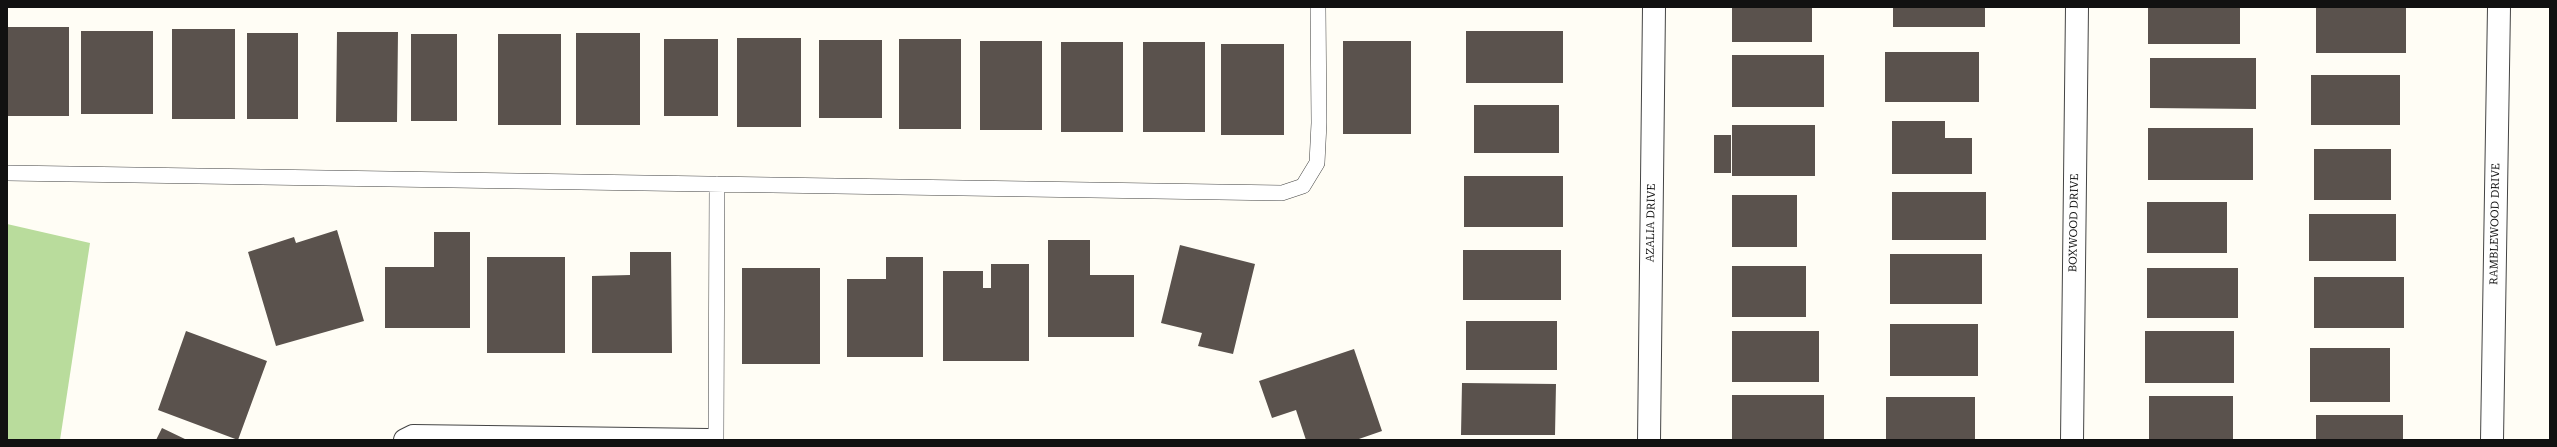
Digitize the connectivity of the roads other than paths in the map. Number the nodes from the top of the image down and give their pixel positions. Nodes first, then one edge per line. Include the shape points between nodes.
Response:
1 (1318, 7) edge
2 (1654, 7) edge
3 (2076, 7) edge
4 (2499, 7) edge
5 (7, 173) edge
6 (717, 184) junction
7 (405, 440) edge
8 (708, 440) edge
9 (716, 440) edge
10 (1649, 440) edge
11 (2072, 440) edge
12 (2492, 440) edge

1 - 6 lane via 1317,163 1303,186 1282,193
2 - 10 street, AZALIA DRIVE
3 - 11 street, BOXWOOD DRIVE
4 - 12 street, RAMBLEWOOD DRIVE
5 - 6 lane
6 - 9 lane
7 - 8 street via 413,436

